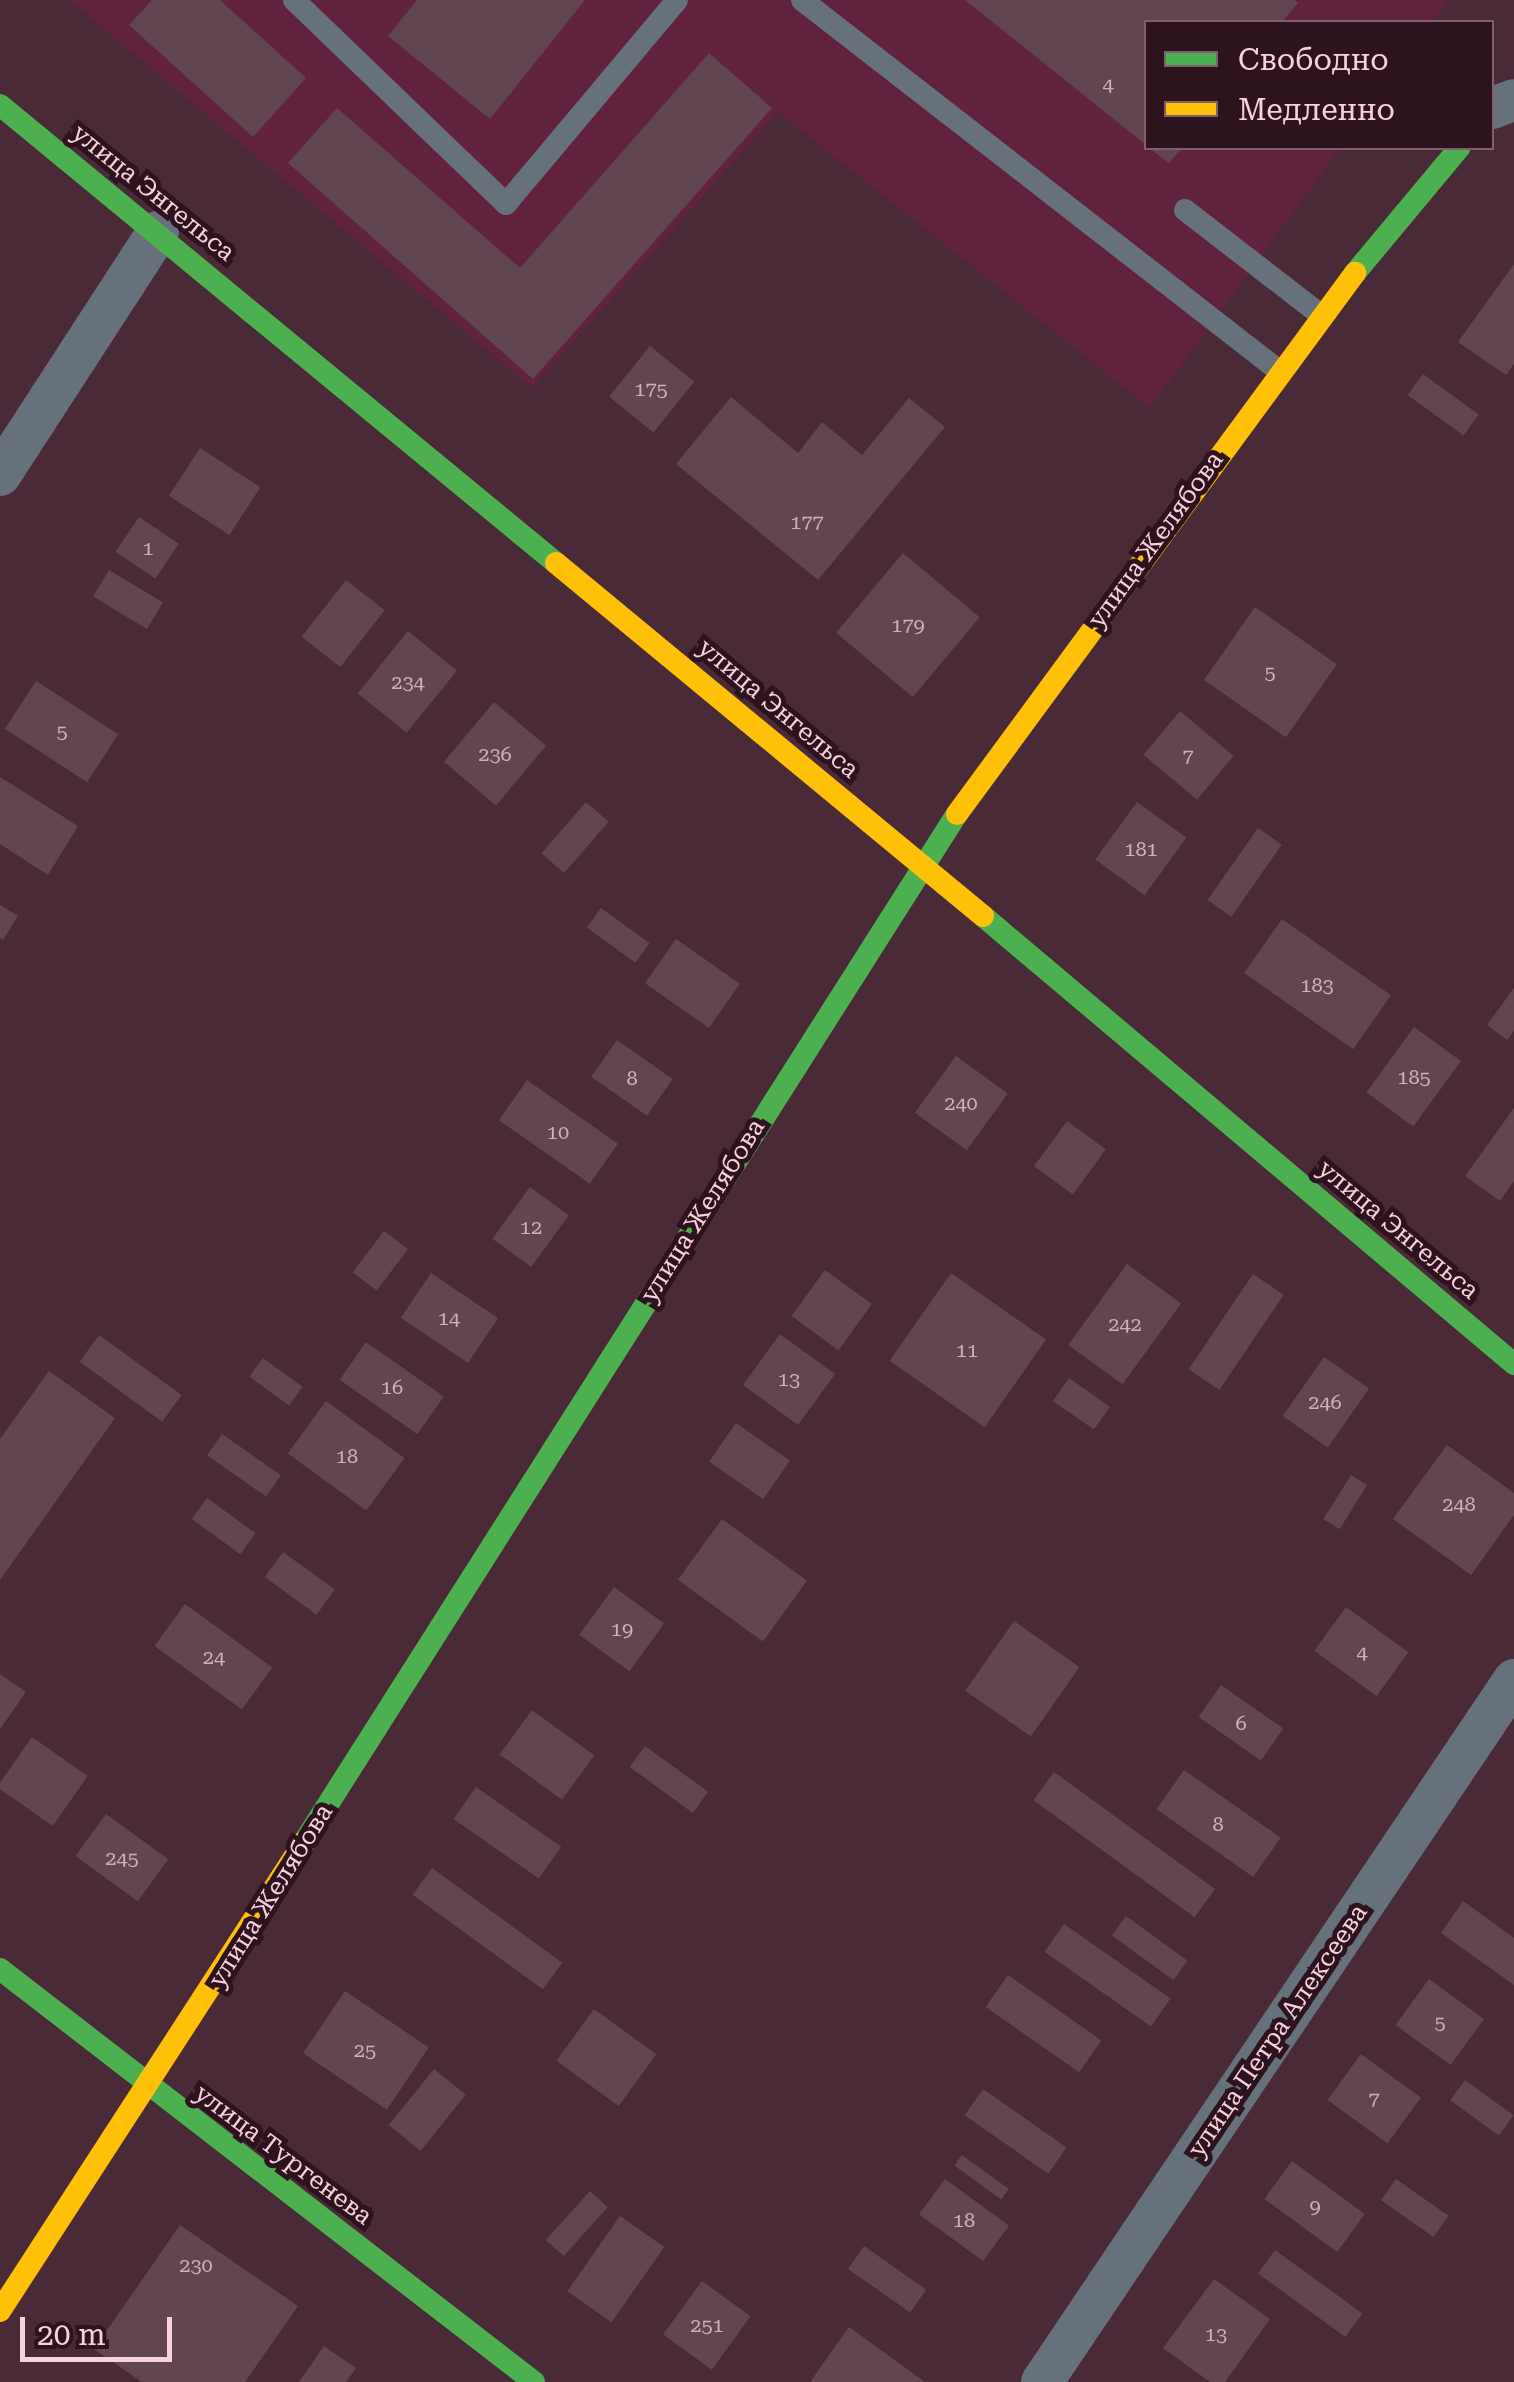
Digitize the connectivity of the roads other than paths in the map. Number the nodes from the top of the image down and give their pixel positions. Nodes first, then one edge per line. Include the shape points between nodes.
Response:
1 (294, 0) edge
2 (677, 0) edge
3 (802, 0) edge
4 (0, 105) edge
5 (1457, 150) edge
6 (1185, 210) dead end
7 (158, 232) junction
8 (1320, 316) junction
9 (1278, 370) junction
10 (0, 475) edge
11 (921, 864) junction
12 (1514, 1364) edge
13 (1514, 1680) edge
14 (0, 1968) edge
15 (150, 2088) junction
16 (0, 2311) edge
17 (534, 2382) edge
18 (1042, 2382) edge

1 - 2 lane via 506,204
3 - 9 lane
4 - 7 street, улица Энгельса
5 - 8 street, улица Желябова
6 - 8 lane
7 - 10 street
7 - 11 street, улица Энгельса
8 - 9 street, улица Желябова
9 - 11 street, улица Желябова
11 - 12 street, улица Энгельса
11 - 15 street, улица Желябова
13 - 18 street, улица Петра Алексеева
14 - 15 street, улица Тургенева
15 - 16 street, улица Желябова
15 - 17 street, улица Тургенева

